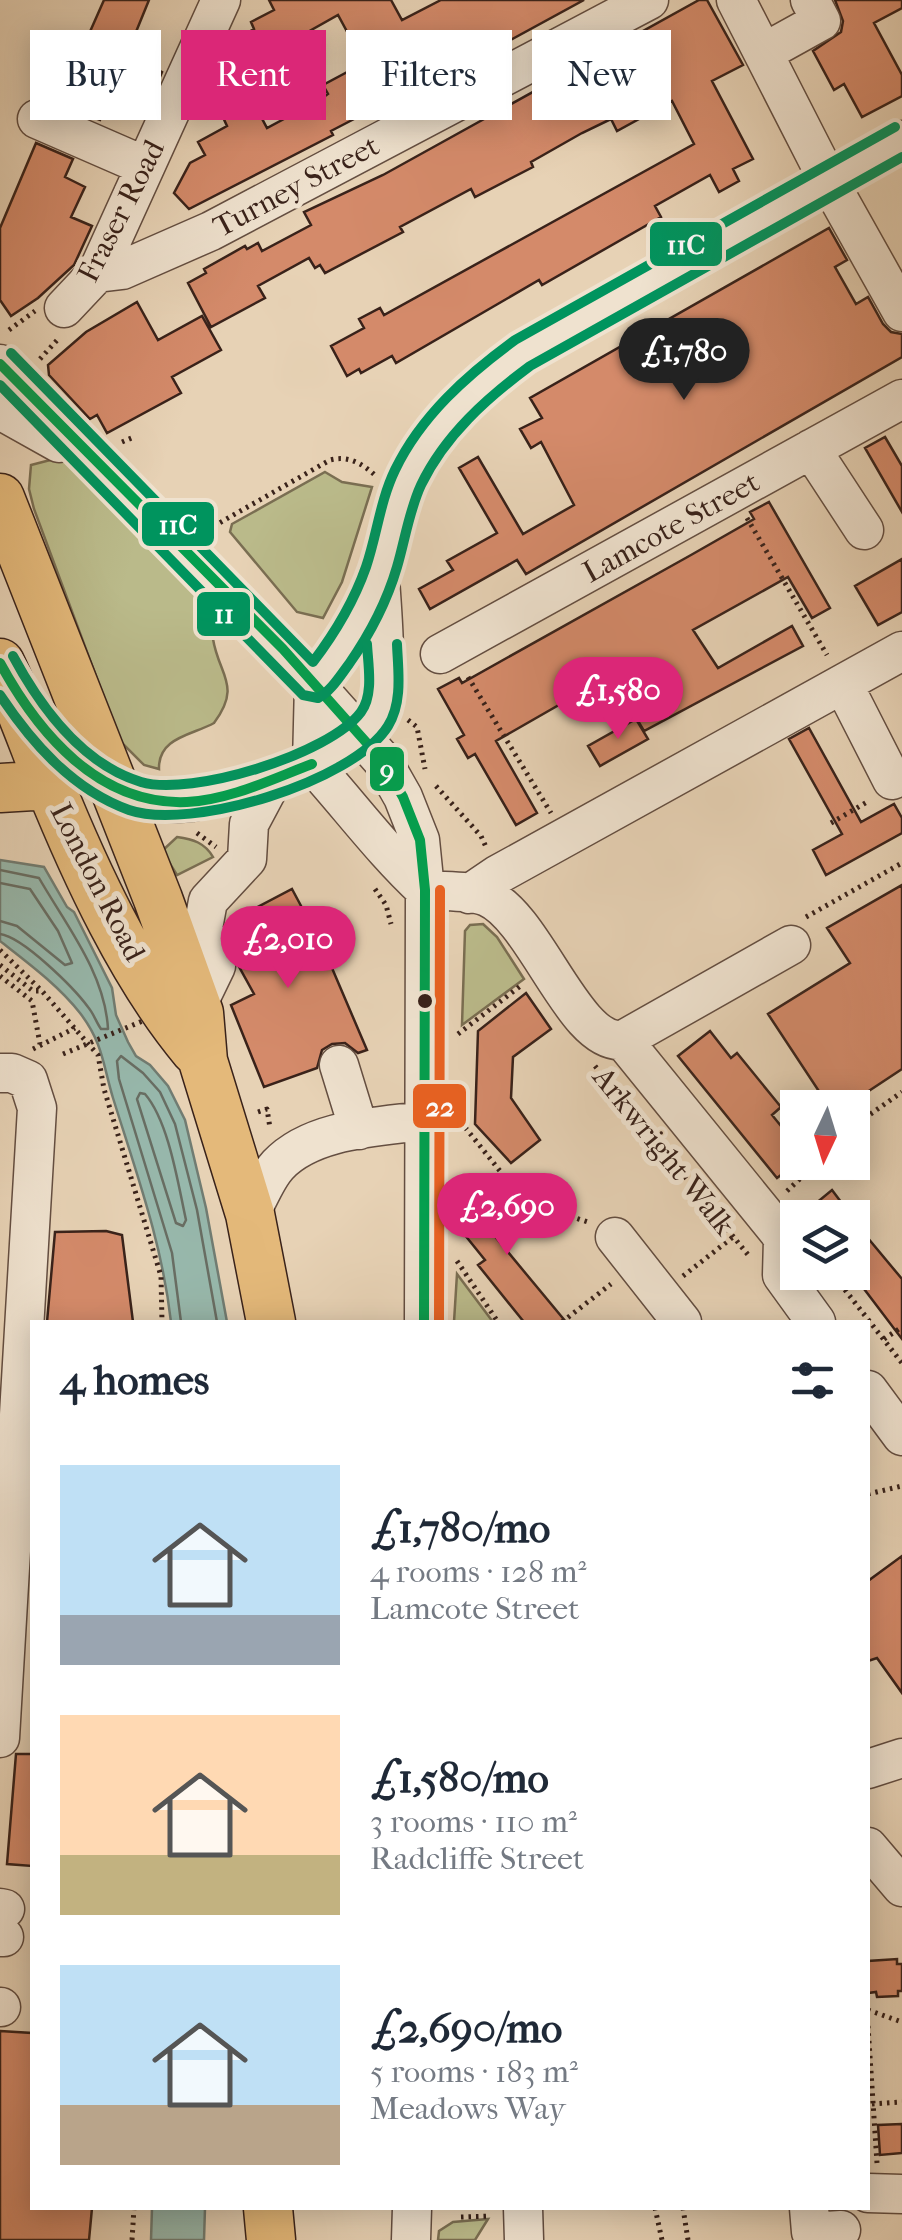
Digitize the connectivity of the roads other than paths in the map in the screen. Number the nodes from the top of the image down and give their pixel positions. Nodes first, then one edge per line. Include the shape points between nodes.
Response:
1 (221, 0) edge
2 (648, 0) edge
3 (736, 0) edge
4 (810, 0) edge
5 (765, 52) junction
6 (39, 120) edge
7 (902, 140) edge
8 (145, 166) junction
9 (828, 180) junction
10 (97, 273) junction
11 (64, 308) road end
12 (902, 312) edge
13 (6, 386) edge
14 (902, 400) edge
15 (811, 449) junction
16 (0, 498) edge
17 (864, 530) dead end
18 (380, 571) junction
19 (446, 651) road end
20 (902, 651) edge
21 (324, 672) junction
22 (843, 684) junction
23 (5, 692) edge
24 (360, 736) junction
25 (312, 764) junction
26 (274, 777) junction
27 (892, 780) dead end
28 (112, 785) junction
29 (50, 786) junction
30 (0, 788) edge
31 (189, 802) junction
32 (244, 851) junction
33 (483, 884) junction
34 (180, 890) junction
35 (425, 890) junction
36 (791, 946) dead end
37 (198, 1013) junction
38 (623, 1040) junction
39 (203, 1060) junction
40 (339, 1065) dead end
41 (0, 1073) edge
42 (439, 1118) junction
43 (360, 1130) junction
44 (16, 1180) edge
45 (250, 1214) junction
46 (626, 1251) road end
47 (271, 1320) edge
48 (424, 1320) edge
49 (680, 1320) edge
50 (815, 1320) edge
51 (870, 1393) edge
52 (902, 1436) edge
53 (7, 1485) edge
54 (7, 1544) edge
55 (0, 1738) edge
56 (902, 1758) edge
57 (870, 1768) edge
58 (870, 1849) edge
59 (902, 1888) edge
60 (412, 2210) edge
61 (523, 2210) edge
62 (809, 2210) edge
63 (840, 2230) dead end
64 (411, 2240) edge
65 (524, 2240) edge

1 - 8 street, Fraser Road
2 - 10 street, Turney Street via 211,232 122,270
3 - 5 street
4 - 5 street via 821,21
5 - 9 street
6 - 8 street
7 - 9 street
8 - 10 street, Fraser Road
9 - 12 street
9 - 18 street via 522,353 472,392 409,475
10 - 11 street, Fraser Road
13 - 21 street
14 - 15 street, Lamcote Street
15 - 17 street
15 - 19 street, Lamcote Street
16 - 28 main road, London Road
18 - 21 street via 345,647
18 - 24 street via 382,700
20 - 22 street
21 - 24 street
21 - 25 street
22 - 27 street
22 - 33 street via 573,819
23 - 28 street, London Road via 63,753
23 - 29 main road, London Road
24 - 25 street
24 - 35 street via 406,802 420,840
25 - 26 street
25 - 35 street
26 - 31 street
26 - 32 street via 249,824
28 - 31 street via 159,802
28 - 34 main road, London Road
29 - 30 main road
29 - 39 main road, London Road via 114,923 174,1025
31 - 32 street
32 - 34 street
33 - 35 street, Arkwright Walk
33 - 38 street, Arkwright Walk via 581,1016 599,1034
34 - 37 main road, London Road
34 - 37 street via 204,928 216,966
35 - 42 street
36 - 38 street
37 - 39 main road, London Road
38 - 50 street, Arkwright Walk via 778,1231 782,1276
39 - 45 main road, London Road
40 - 43 street
41 - 44 street via 21,1075 33,1088 37,1108
42 - 43 street
42 - 48 street
43 - 45 street via 295,1151 278,1165
44 - 53 street
45 - 47 main road, London Road
46 - 49 street
51 - 52 street
53 - 54 street
54 - 55 street
56 - 57 street
58 - 59 street
60 - 64 street
61 - 65 street
62 - 63 street via 811,2232

